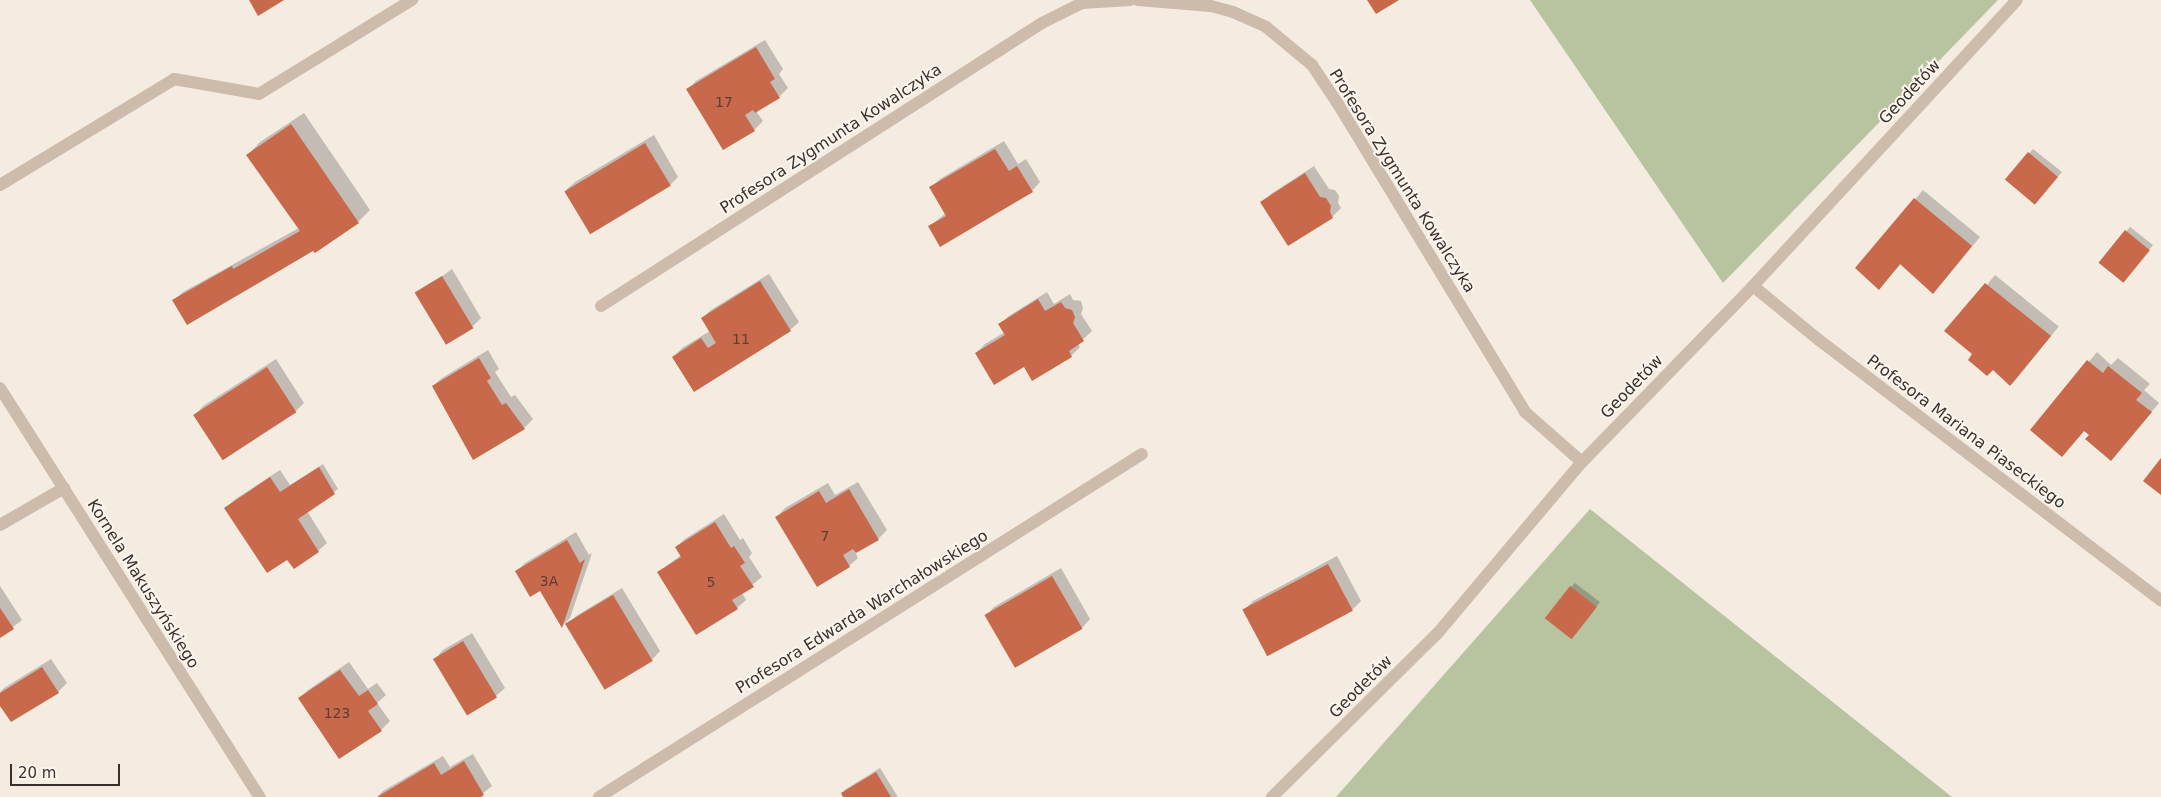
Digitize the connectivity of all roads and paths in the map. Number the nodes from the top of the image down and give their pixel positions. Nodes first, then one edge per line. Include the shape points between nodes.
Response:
1 (412, 0) edge
2 (1130, 0) edge
3 (1138, 0) edge
4 (2017, 0) edge
5 (1081, 1) edge
6 (0, 185) edge
7 (1753, 286) junction
8 (600, 306) dead end
9 (0, 388) edge
10 (1142, 454) dead end
11 (1582, 462) junction
12 (64, 488) junction
13 (0, 525) edge
14 (2161, 601) edge
15 (260, 797) edge
16 (599, 797) edge
17 (1272, 797) edge

1 - 6 street via 259,94 174,79
2 - 5 street, Profesora Zygmunta Kowalczyka
3 - 11 street, Profesora Zygmunta Kowalczyka via 1211,6 1233,12 1266,27 1312,65 1526,412
4 - 7 street, Geodetów
5 - 8 street, Profesora Zygmunta Kowalczyka
7 - 11 street, Geodetów
7 - 14 street, Profesora Mariana Piaseckiego
9 - 12 street, Kornela Makuszyńskiego
10 - 16 street, Profesora Edwarda Warchałowskiego
11 - 17 street, Geodetów via 1437,634
12 - 13 street
12 - 15 street, Kornela Makuszyńskiego

